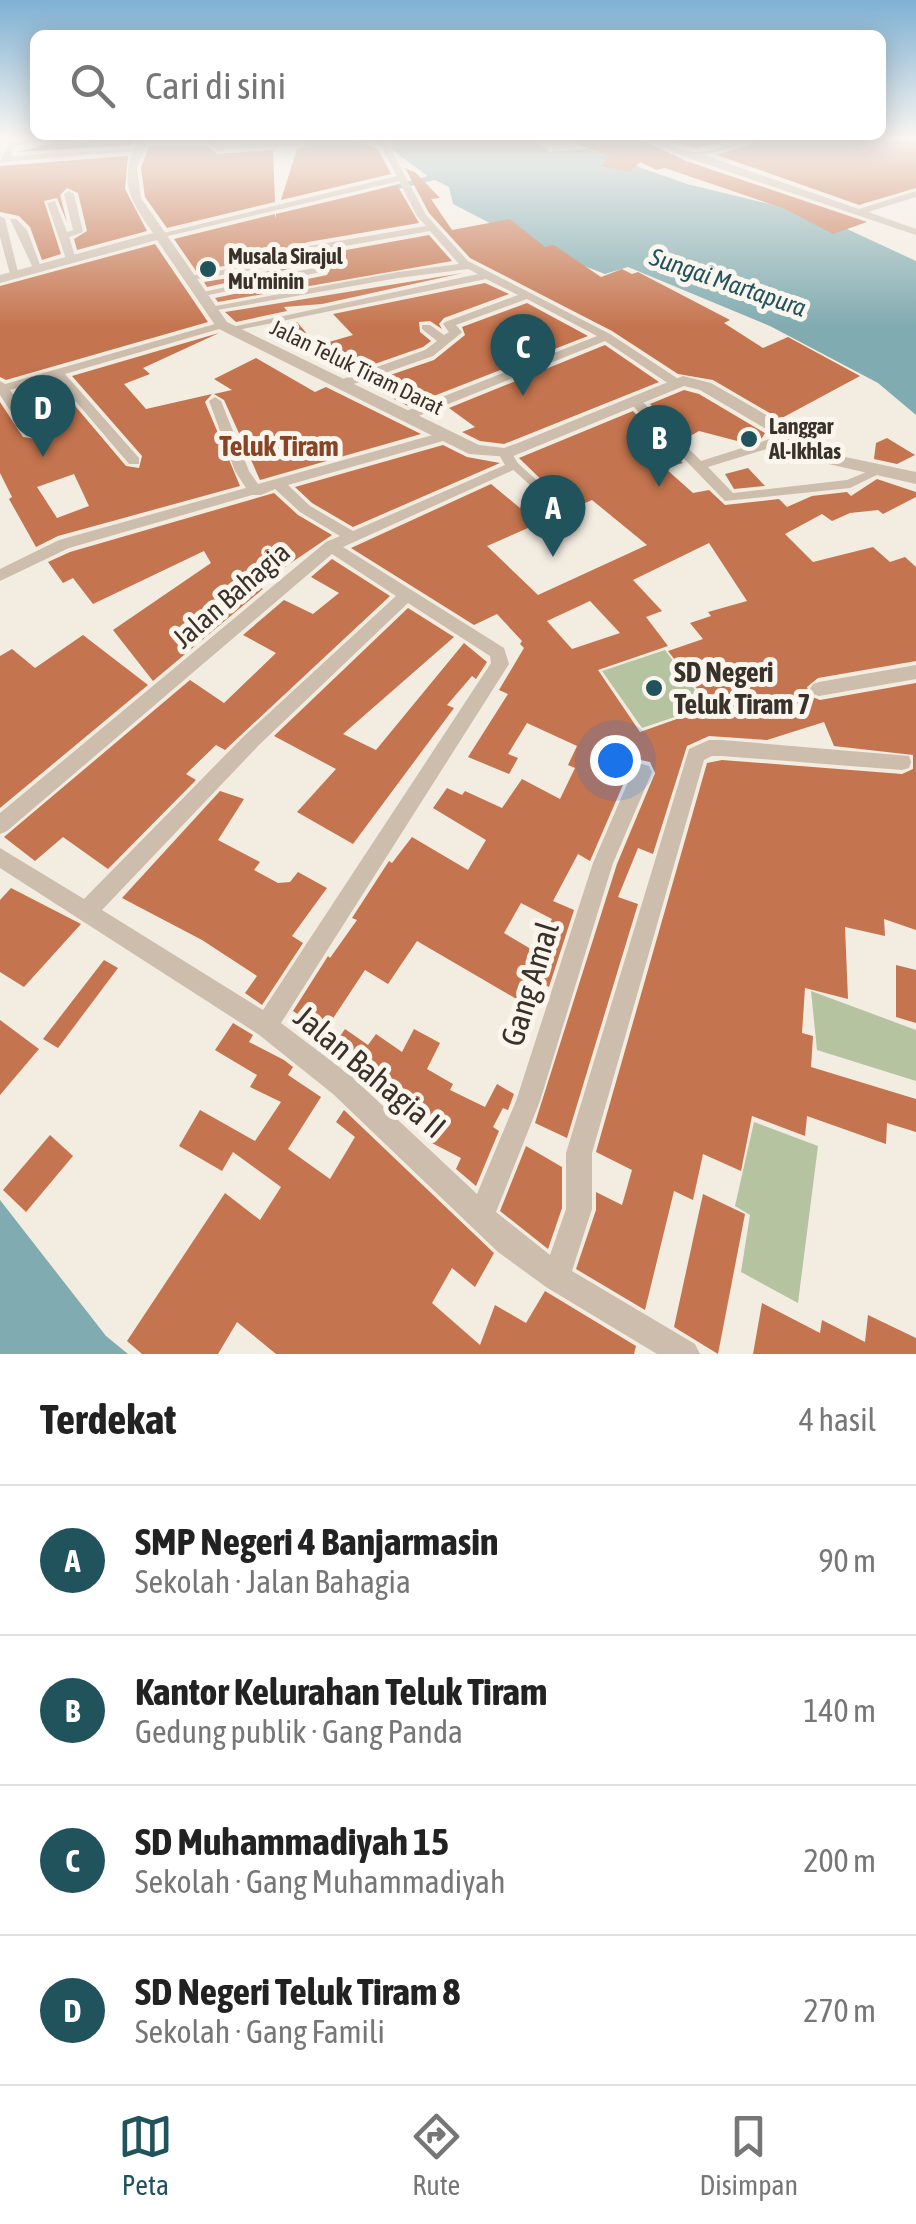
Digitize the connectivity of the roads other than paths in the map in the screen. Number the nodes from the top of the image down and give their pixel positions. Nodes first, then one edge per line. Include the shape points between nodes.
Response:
1 (71, 201) edge
2 (137, 201) edge
3 (327, 201) edge
4 (414, 201) edge
5 (827, 201) edge
6 (893, 201) edge
7 (52, 203) dead end
8 (859, 212) junction
9 (0, 219) edge
10 (13, 221) dead end
11 (432, 228) junction
12 (916, 232) edge
13 (63, 236) junction
14 (164, 241) junction
15 (70, 259) junction
16 (469, 266) junction
17 (322, 269) dead end
18 (30, 275) junction
19 (484, 276) junction
20 (0, 279) edge
21 (189, 279) junction
22 (200, 294) junction
23 (526, 296) junction
24 (210, 310) junction
25 (426, 327) dead end
26 (227, 328) junction
27 (606, 336) junction
28 (443, 340) junction
29 (57, 372) junction
30 (344, 383) junction
31 (676, 383) junction
32 (1, 388) edge
33 (215, 400) dead end
34 (635, 402) junction
35 (406, 416) junction
36 (31, 432) dead end
37 (444, 436) junction
38 (791, 437) junction
39 (510, 459) junction
40 (134, 461) dead end
41 (698, 466) junction
42 (876, 472) junction
43 (916, 478) edge
44 (279, 486) junction
45 (537, 486) dead end
46 (256, 492) junction
47 (351, 536) junction
48 (330, 546) junction
49 (2, 571) edge
50 (407, 595) junction
51 (916, 672) edge
52 (819, 689) dead end
53 (902, 762) dead end
54 (642, 772) dead end
55 (0, 825) edge
56 (0, 857) edge
57 (88, 910) junction
58 (266, 1026) junction
59 (481, 1216) junction
60 (556, 1277) junction
61 (685, 1354) edge

1 - 13 street via 78,232
2 - 14 street, Jalan Teluk Tiram Darat
3 - 14 street
4 - 11 street
5 - 8 street
6 - 8 street
7 - 13 street
8 - 12 street
9 - 18 street
10 - 18 street via 22,230
11 - 16 street
11 - 21 street
13 - 15 street
14 - 15 street
14 - 21 street, Jalan Teluk Tiram Darat
15 - 18 street
16 - 19 street
16 - 24 street
17 - 22 street
18 - 20 street
19 - 23 street
19 - 26 street
21 - 22 street, Jalan Teluk Tiram Darat
22 - 24 street, Jalan Teluk Tiram Darat
23 - 27 street
23 - 28 street via 450,324 456,332
24 - 26 street, Jalan Teluk Tiram Darat
25 - 28 street
26 - 29 street
26 - 30 street, Jalan Teluk Tiram Darat
27 - 31 street
27 - 35 street
28 - 30 street
29 - 32 street
29 - 40 street
30 - 35 street, Jalan Teluk Tiram Darat
31 - 34 street
31 - 38 street via 705,386
32 - 36 street
33 - 46 street
34 - 39 street
34 - 41 street
35 - 37 street, Jalan Teluk Tiram Darat
37 - 39 street, Jalan Teluk Tiram Darat
37 - 44 street
38 - 41 street
38 - 42 street via 830,459
39 - 45 lane
39 - 47 street, Jalan Bahagia
41 - 42 street via 730,498 850,484
42 - 43 street
44 - 46 street
44 - 47 street
46 - 49 street via 64,544
47 - 48 street, Jalan Bahagia
48 - 50 street
48 - 55 street, Jalan Bahagia
50 - 57 street via 252,740
50 - 58 street via 498,653 498,670
51 - 52 street
53 - 60 street via 722,748 696,755 580,1153 579,1209
54 - 59 street, Gang Amal via 603,863 528,1101
56 - 57 street, Jalan Bahagia II
57 - 58 street, Jalan Bahagia II
58 - 59 street, Jalan Bahagia II via 342,1085
59 - 60 street, Jalan Bahagia II
60 - 61 street, Jalan Bahagia II

